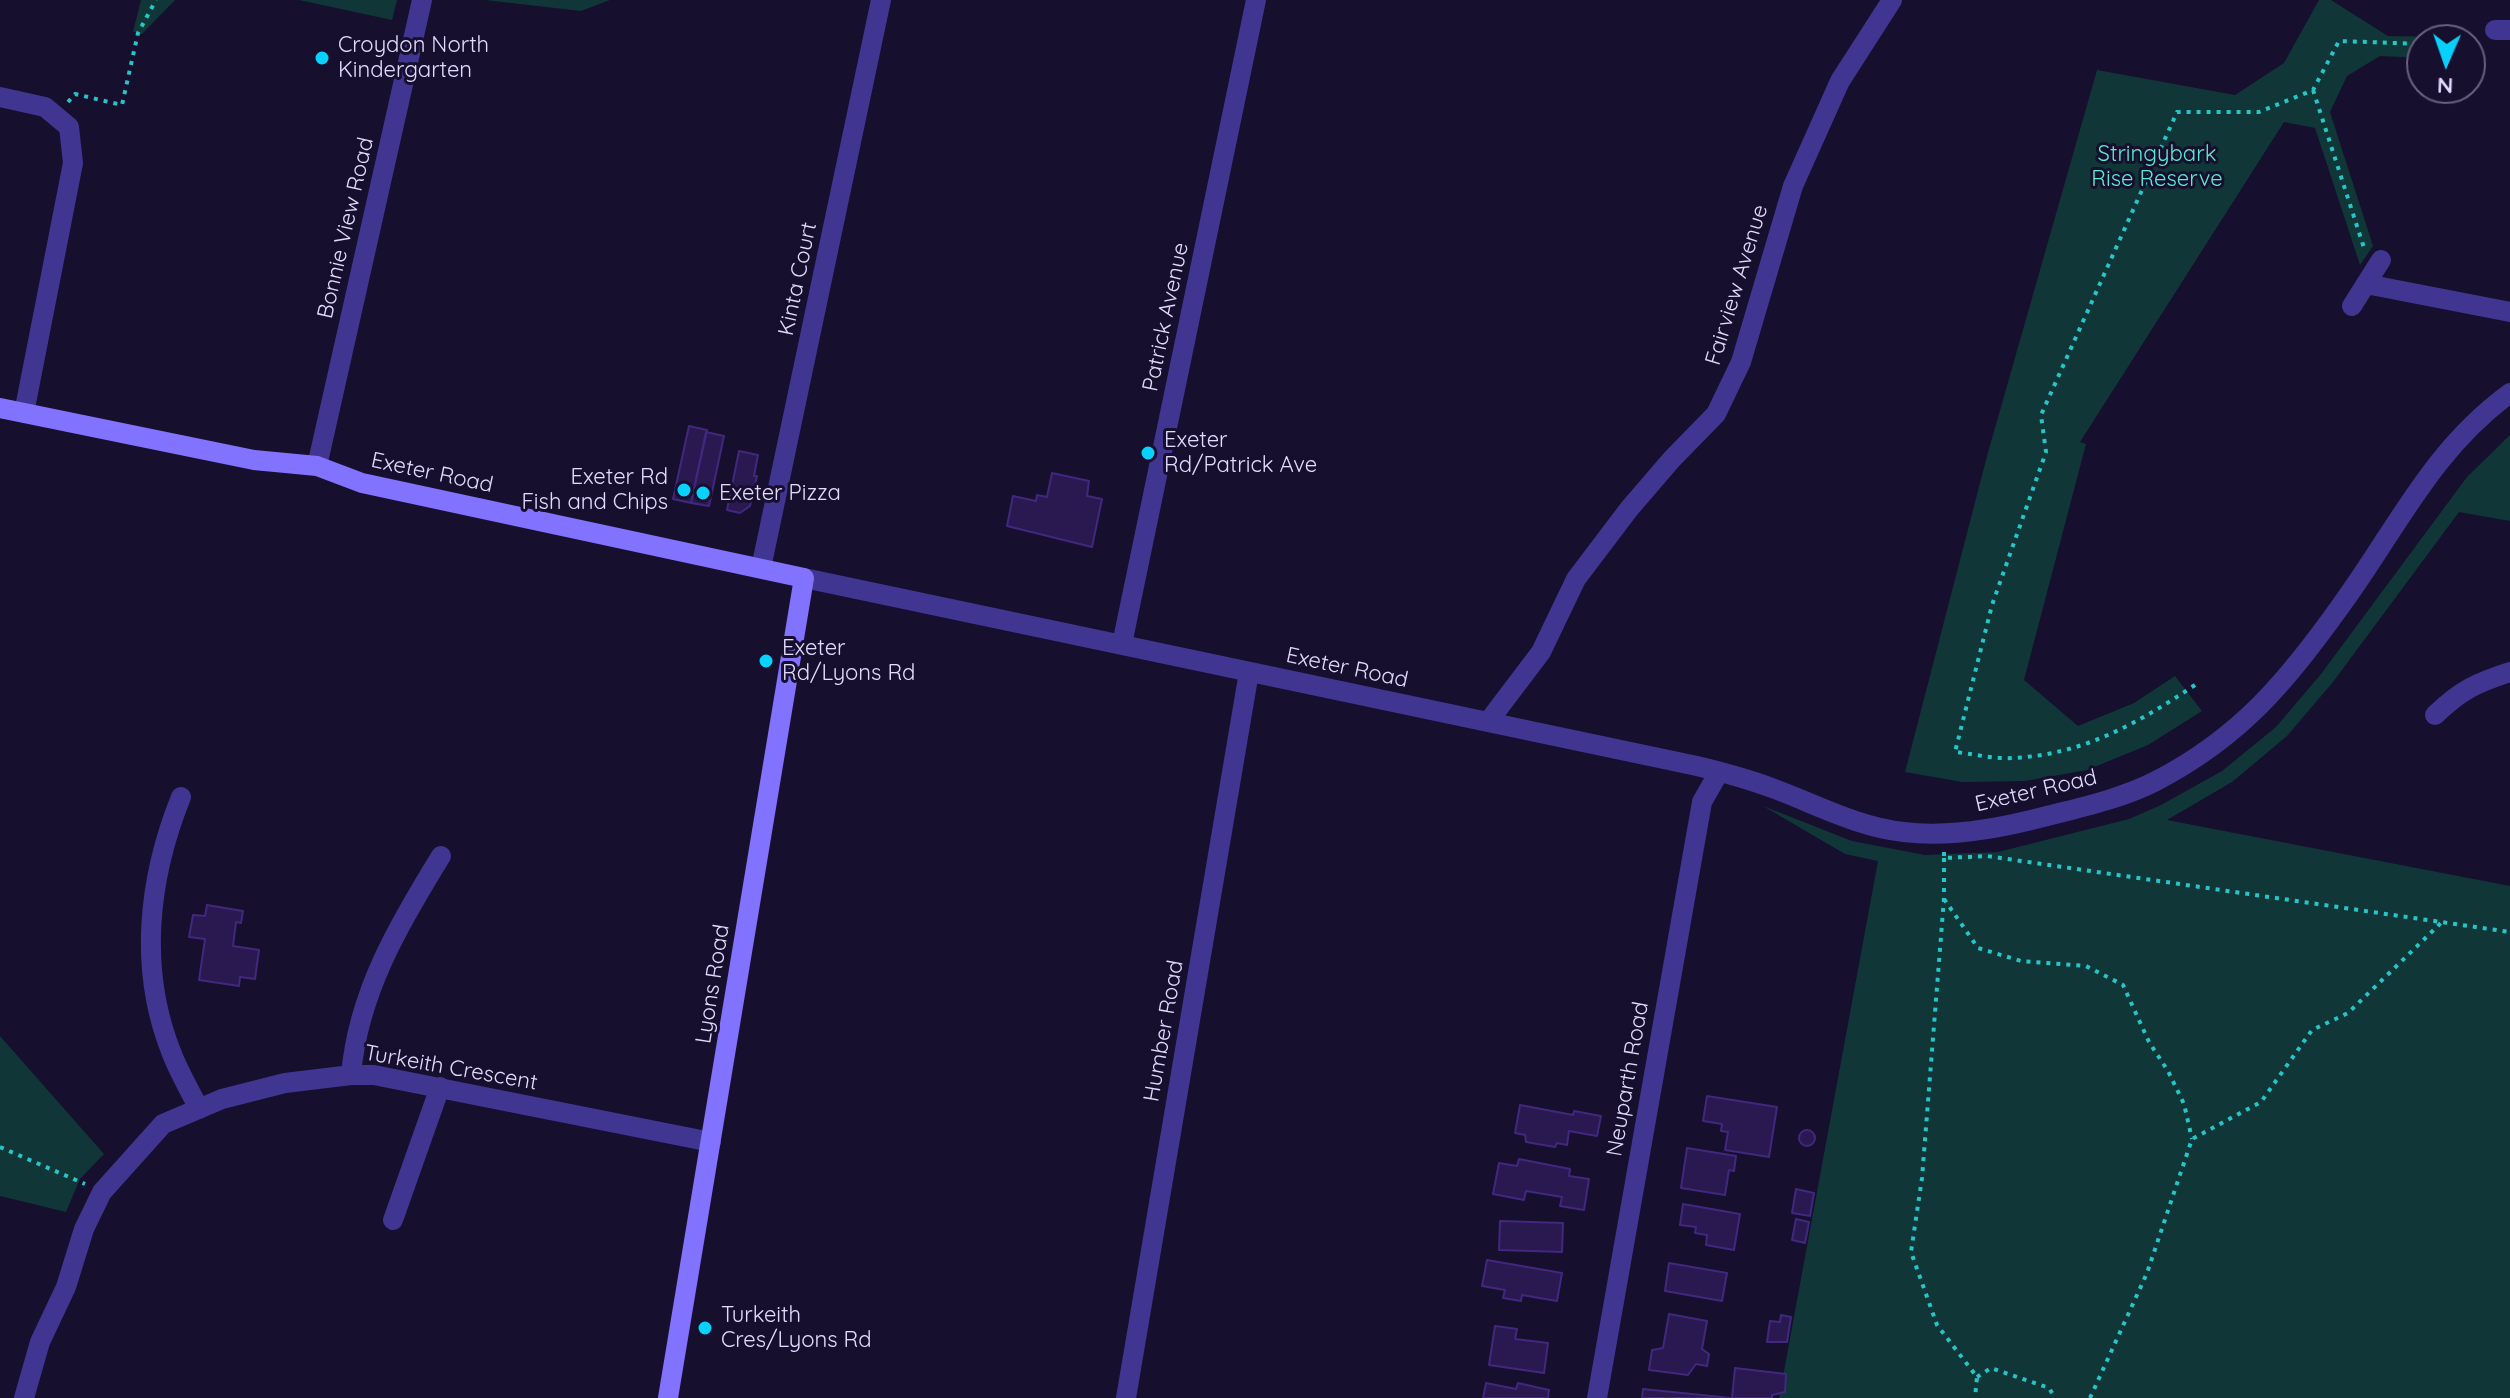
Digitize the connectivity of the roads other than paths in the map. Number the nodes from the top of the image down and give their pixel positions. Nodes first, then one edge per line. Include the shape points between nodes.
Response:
1 (422, 0) edge
2 (881, 0) edge
3 (1256, 0) edge
4 (1892, 0) edge
5 (0, 97) edge
6 (2352, 306) dead end
7 (2510, 312) edge
8 (2510, 393) edge
9 (0, 408) edge
10 (24, 413) junction
11 (317, 466) junction
12 (761, 568) junction
13 (804, 578) junction
14 (1122, 644) junction
15 (1249, 672) junction
16 (2510, 672) edge
17 (2435, 715) dead end
18 (1488, 722) junction
19 (1719, 772) junction
20 (181, 797) dead end
21 (441, 856) dead end
22 (351, 1075) junction
23 (440, 1087) junction
24 (199, 1109) junction
25 (711, 1142) junction
26 (393, 1220) dead end
27 (24, 1398) edge
28 (668, 1398) edge
29 (1126, 1398) edge
30 (1597, 1398) edge

1 - 11 street, Bonnie View Road
2 - 12 street, Kinta Court
3 - 14 street, Patrick Avenue
4 - 18 street, Fairview Avenue via 1840,81 1793,186 1741,362 1716,414 1629,509 1576,579 1541,652
5 - 10 street via 45,107 57,116 69,127 73,163
6 - 7 street via 2374,271
8 - 19 street, Exeter Road via 2443,454 2317,640 2271,696 2221,741 2154,782 2012,825 1946,833 1869,825
9 - 10 main road, Exeter Road
10 - 11 main road, Exeter Road via 254,460
11 - 12 main road, Exeter Road via 362,483
12 - 13 main road, Exeter Road
13 - 14 street, Exeter Road
13 - 25 main road, Lyons Road
14 - 15 street, Exeter Road
15 - 18 street, Exeter Road
15 - 29 street, Humber Road
16 - 17 street via 2477,682
18 - 19 street, Exeter Road
19 - 30 street, Neuparth Road via 1702,802
20 - 24 street via 164,838 152,898 150,948 157,1006
21 - 22 street via 393,934 364,1005
22 - 23 street, Turkeith Crescent
22 - 24 street, Turkeith Crescent via 285,1083
23 - 25 street, Turkeith Crescent
23 - 26 street
24 - 27 street, Turkeith Crescent via 163,1124 102,1192 40,1342
25 - 28 main road, Lyons Road

